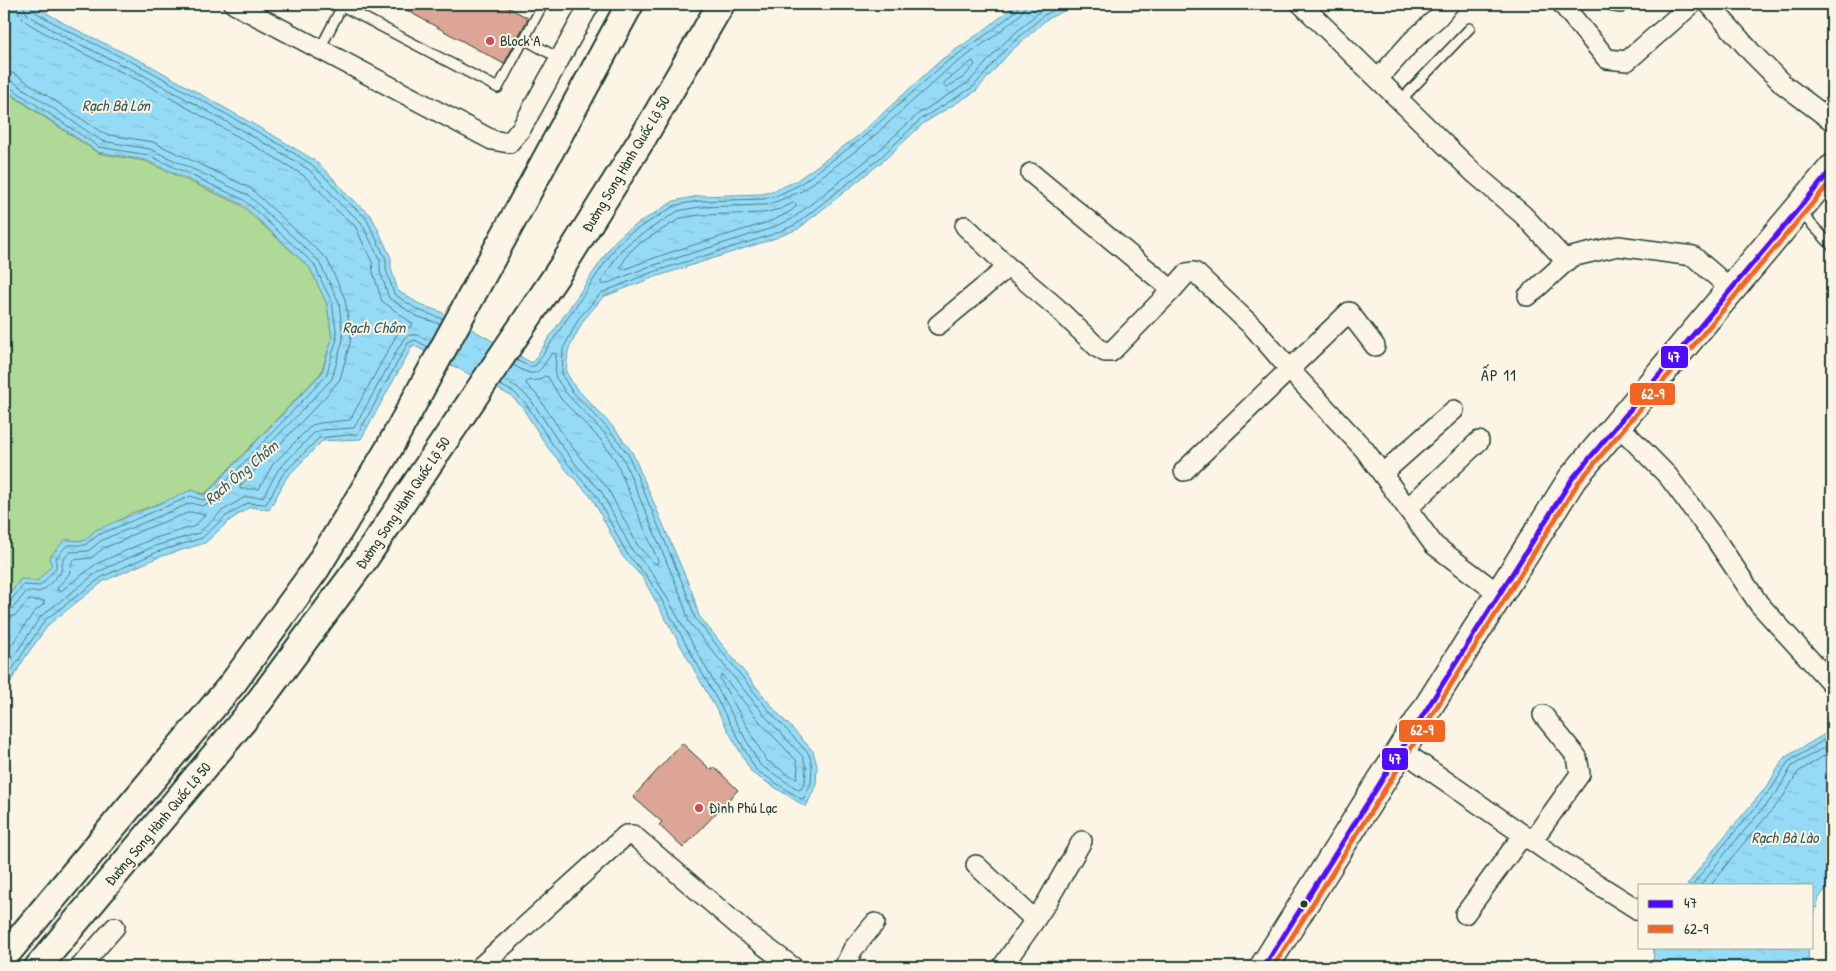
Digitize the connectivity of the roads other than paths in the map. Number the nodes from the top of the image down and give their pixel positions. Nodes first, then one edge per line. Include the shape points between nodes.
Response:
1 (234, 4) edge
2 (543, 4) edge
3 (590, 4) edge
4 (630, 4) edge
5 (721, 4) edge
6 (1301, 4) edge
7 (1449, 4) edge
8 (1562, 4) edge
9 (1610, 4) edge
10 (1627, 4) edge
11 (1692, 4) edge
12 (1709, 4) edge
13 (340, 5) edge
14 (1470, 28) dead end
15 (524, 39) junction
16 (320, 49) junction
17 (560, 59) junction
18 (1378, 79) junction
19 (1400, 101) junction
20 (1832, 121) edge
21 (1832, 169) edge
22 (1031, 173) dead end
23 (1798, 210) junction
24 (965, 226) dead end
25 (1832, 246) edge
26 (1566, 261) junction
27 (1008, 268) junction
28 (1172, 290) junction
29 (1732, 290) junction
30 (1528, 296) dead end
31 (938, 325) dead end
32 (1375, 346) dead end
33 (1290, 370) junction
34 (1454, 410) dead end
35 (1618, 425) junction
36 (1479, 441) dead end
37 (1184, 472) dead end
38 (1382, 474) junction
39 (1408, 508) junction
40 (1499, 594) junction
41 (1832, 684) edge
42 (1543, 715) dead end
43 (1401, 750) junction
44 (1528, 838) junction
45 (1082, 841) dead end
46 (976, 865) dead end
47 (1638, 910) edge
48 (1465, 914) dead end
49 (1035, 920) junction
50 (875, 922) dead end
51 (115, 927) dead end
52 (4, 957) edge
53 (38, 967) edge
54 (80, 967) edge
55 (480, 967) edge
56 (793, 967) edge
57 (844, 967) edge
58 (1002, 967) edge
59 (1264, 967) edge

1 - 16 street
2 - 15 lane
3 - 17 street
4 - 52 main road via 388,450 341,530 262,646 221,698
5 - 53 main road, Đường Song Hành Quốc Lộ 50 via 610,192 517,336 364,560 258,703
6 - 18 street
7 - 18 street
8 - 11 street via 1607,59 1627,61
9 - 10 lane via 1620,8
12 - 20 street via 1784,85
13 - 15 lane via 498,88
13 - 16 lane
14 - 19 lane
15 - 17 lane
16 - 17 street via 492,140 509,144 521,130
18 - 19 street
19 - 26 street via 1474,173 1523,215
21 - 23 highway
22 - 28 street
23 - 25 lane
23 - 29 highway
24 - 27 street
26 - 29 street via 1618,246 1693,256
26 - 30 street
27 - 28 street via 1043,295 1105,352 1111,352
27 - 31 street
28 - 33 street via 1187,273 1197,274 1254,328
29 - 35 highway
32 - 33 street via 1349,312
33 - 37 street
33 - 38 street via 1364,449
34 - 38 street
35 - 40 highway via 1572,479
35 - 41 street via 1668,476 1758,604
36 - 39 street
38 - 39 street
39 - 40 street via 1434,545
40 - 43 highway
42 - 44 street via 1577,756 1580,774
43 - 44 street
43 - 59 highway
44 - 47 street
44 - 48 street
45 - 49 street
46 - 49 street
49 - 58 street
50 - 57 street via 853,949
51 - 54 street
55 - 56 street via 626,835 633,835 747,933

